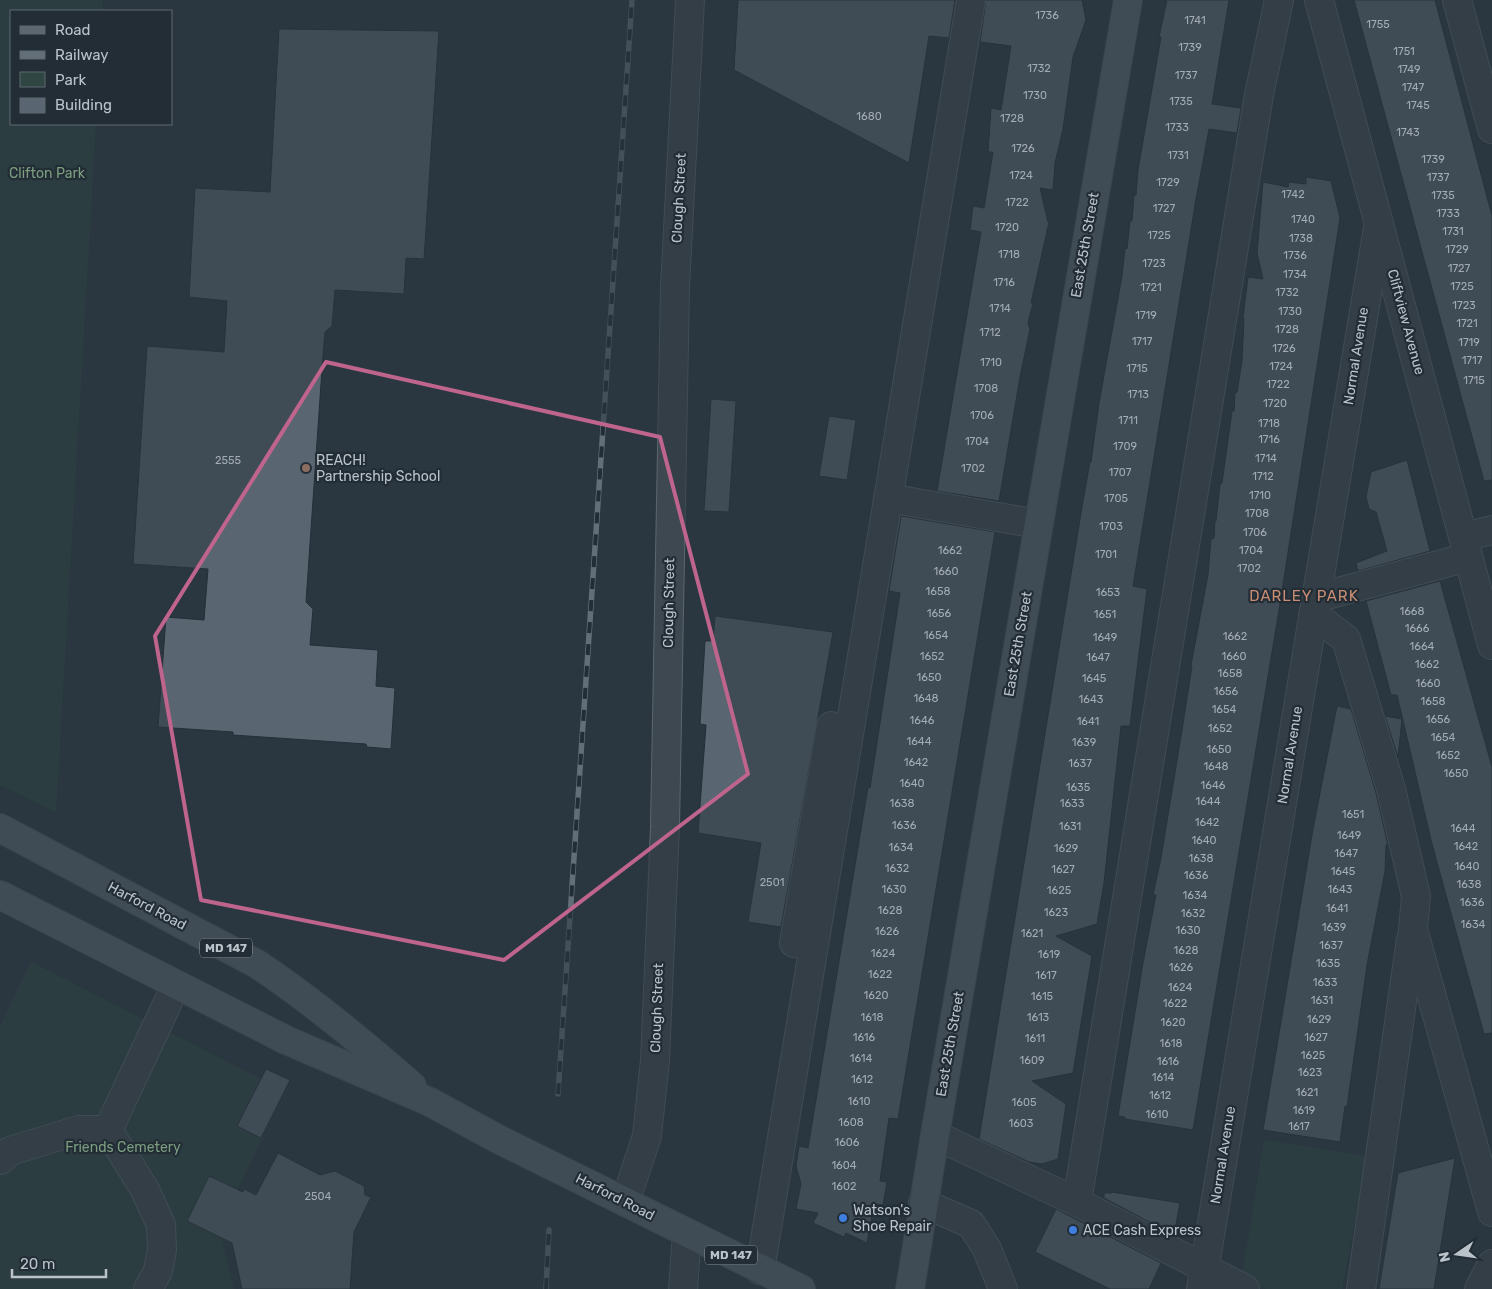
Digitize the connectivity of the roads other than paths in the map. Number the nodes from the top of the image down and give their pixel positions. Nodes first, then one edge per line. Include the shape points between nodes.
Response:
1 (690, 0) edge
2 (971, 0) edge
3 (1128, 0) edge
4 (1279, 0) edge
5 (1319, 0) edge
6 (1457, 0) edge
7 (1492, 129) edge
8 (1379, 222) junction
9 (880, 492) junction
10 (1038, 524) junction
11 (1492, 530) edge
12 (1466, 547) junction
13 (1315, 606) junction
14 (1492, 645) edge
15 (0, 828) edge
16 (0, 895) edge
17 (1413, 929) junction
18 (794, 943) dead end
19 (176, 985) junction
20 (430, 1102) junction
21 (108, 1130) junction
22 (934, 1135) junction
23 (0, 1160) edge
24 (626, 1202) junction
25 (1077, 1202) junction
26 (924, 1204) junction
27 (1492, 1212) edge
28 (687, 1234) junction
29 (1492, 1264) edge
30 (760, 1270) junction
31 (1202, 1279) edge
32 (148, 1289) edge
33 (683, 1289) edge
34 (801, 1289) edge
35 (910, 1289) edge
36 (1003, 1289) edge
37 (1245, 1289) edge
38 (1361, 1289) edge
39 (1479, 1289) edge

1 - 24 street, Clough Street via 674,287 665,827 655,1060 647,1136
2 - 9 street
3 - 10 main road, East 25th Street
4 - 25 street via 1259,95
5 - 8 street, Cliftview Avenue
6 - 7 street
8 - 12 street, Cliftview Avenue
8 - 13 street, Normal Avenue
9 - 10 street
9 - 18 street
9 - 30 street
10 - 22 main road, East 25th Street
11 - 12 street
12 - 13 street
12 - 14 street, Cliftview Avenue
13 - 17 street via 1346,639 1391,789 1416,896
13 - 31 street, Normal Avenue
15 - 20 main road, Harford Road / MD 147 via 257,964 317,1008
16 - 19 main road, Harford Road / MD 147
17 - 27 street
17 - 38 street
19 - 20 main road, Harford Road / MD 147 via 286,1040
19 - 21 street
20 - 24 main road, Harford Road / MD 147
21 - 23 street via 71,1132 10,1151
21 - 32 street via 145,1190 161,1225 162,1250 158,1271
22 - 25 street
22 - 26 main road, East 25th Street
24 - 28 main road, Harford Road / MD 147
25 - 31 street
26 - 35 main road, East 25th Street
26 - 36 street via 971,1224 987,1249
28 - 30 main road, Harford Road / MD 147
28 - 33 street
29 - 39 street
30 - 34 main road, Harford Road / MD 147
31 - 37 street

